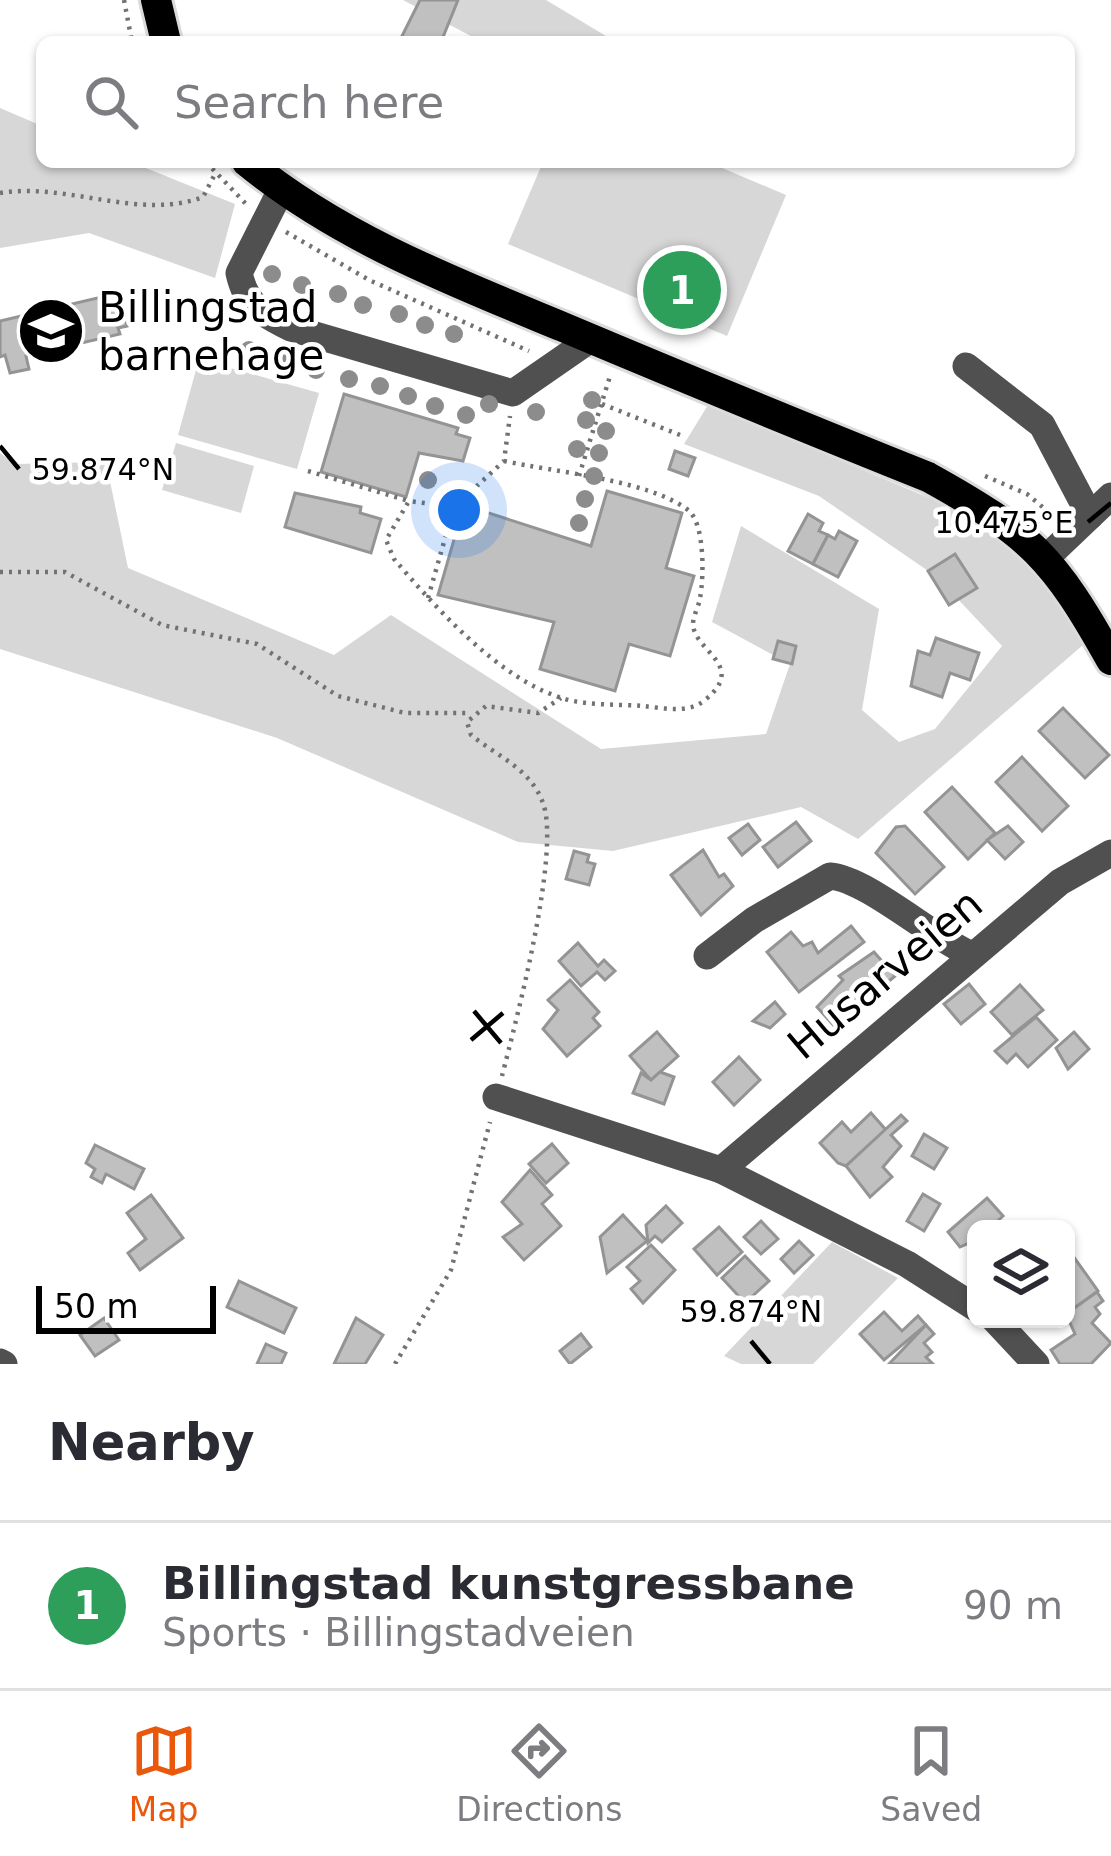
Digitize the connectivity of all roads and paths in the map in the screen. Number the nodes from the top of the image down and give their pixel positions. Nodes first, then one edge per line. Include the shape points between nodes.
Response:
1 (124, 0) edge
2 (156, 0) edge
3 (132, 36) edge
4 (165, 36) edge
5 (254, 168) edge
6 (215, 174) dead end
7 (281, 190) junction
8 (0, 193) edge
9 (591, 339) junction
10 (967, 366) dead end
11 (613, 367) dead end
12 (513, 393) junction
13 (601, 404) junction
14 (680, 435) dead end
15 (504, 461) junction
16 (308, 471) dead end
17 (579, 478) junction
18 (1111, 496) edge
19 (409, 501) junction
20 (454, 507) junction
21 (1090, 516) junction
22 (1046, 559) junction
23 (0, 572) edge
24 (428, 598) junction
25 (1111, 660) edge
26 (561, 698) junction
27 (472, 712) junction
28 (1111, 853) edge
29 (972, 955) junction
30 (707, 956) dead end
31 (496, 1097) junction
32 (722, 1170) junction
33 (967, 1302) edge
34 (1002, 1328) edge
35 (395, 1364) edge
36 (1036, 1364) edge

1 - 3 path
2 - 4 main road
5 - 7 main road
6 - 8 path via 203,197 179,206 43,188
7 - 9 main road via 369,242
7 - 12 street via 238,273 260,313
9 - 12 street
9 - 22 main road via 928,478 1023,533
10 - 21 street via 1042,425
11 - 13 path
12 - 15 path
13 - 14 path
13 - 17 path
15 - 17 path
15 - 20 path
16 - 19 path
17 - 26 path via 664,496 693,513 701,595 693,624 722,675 706,700 687,709
18 - 21 street
19 - 20 path
19 - 24 path via 386,540
20 - 24 path
21 - 22 street
22 - 25 main road
23 - 27 path via 65,572 162,625 257,644 338,696 405,713
24 - 26 path via 491,658
26 - 27 path via 538,712
27 - 31 path via 471,735 516,764 544,806 547,828 519,1008
28 - 29 street, Husarveien via 1060,882
29 - 30 street via 855,882 830,876
29 - 32 street, Husarveien
31 - 32 street
31 - 35 path via 451,1270
32 - 33 street
34 - 36 street

